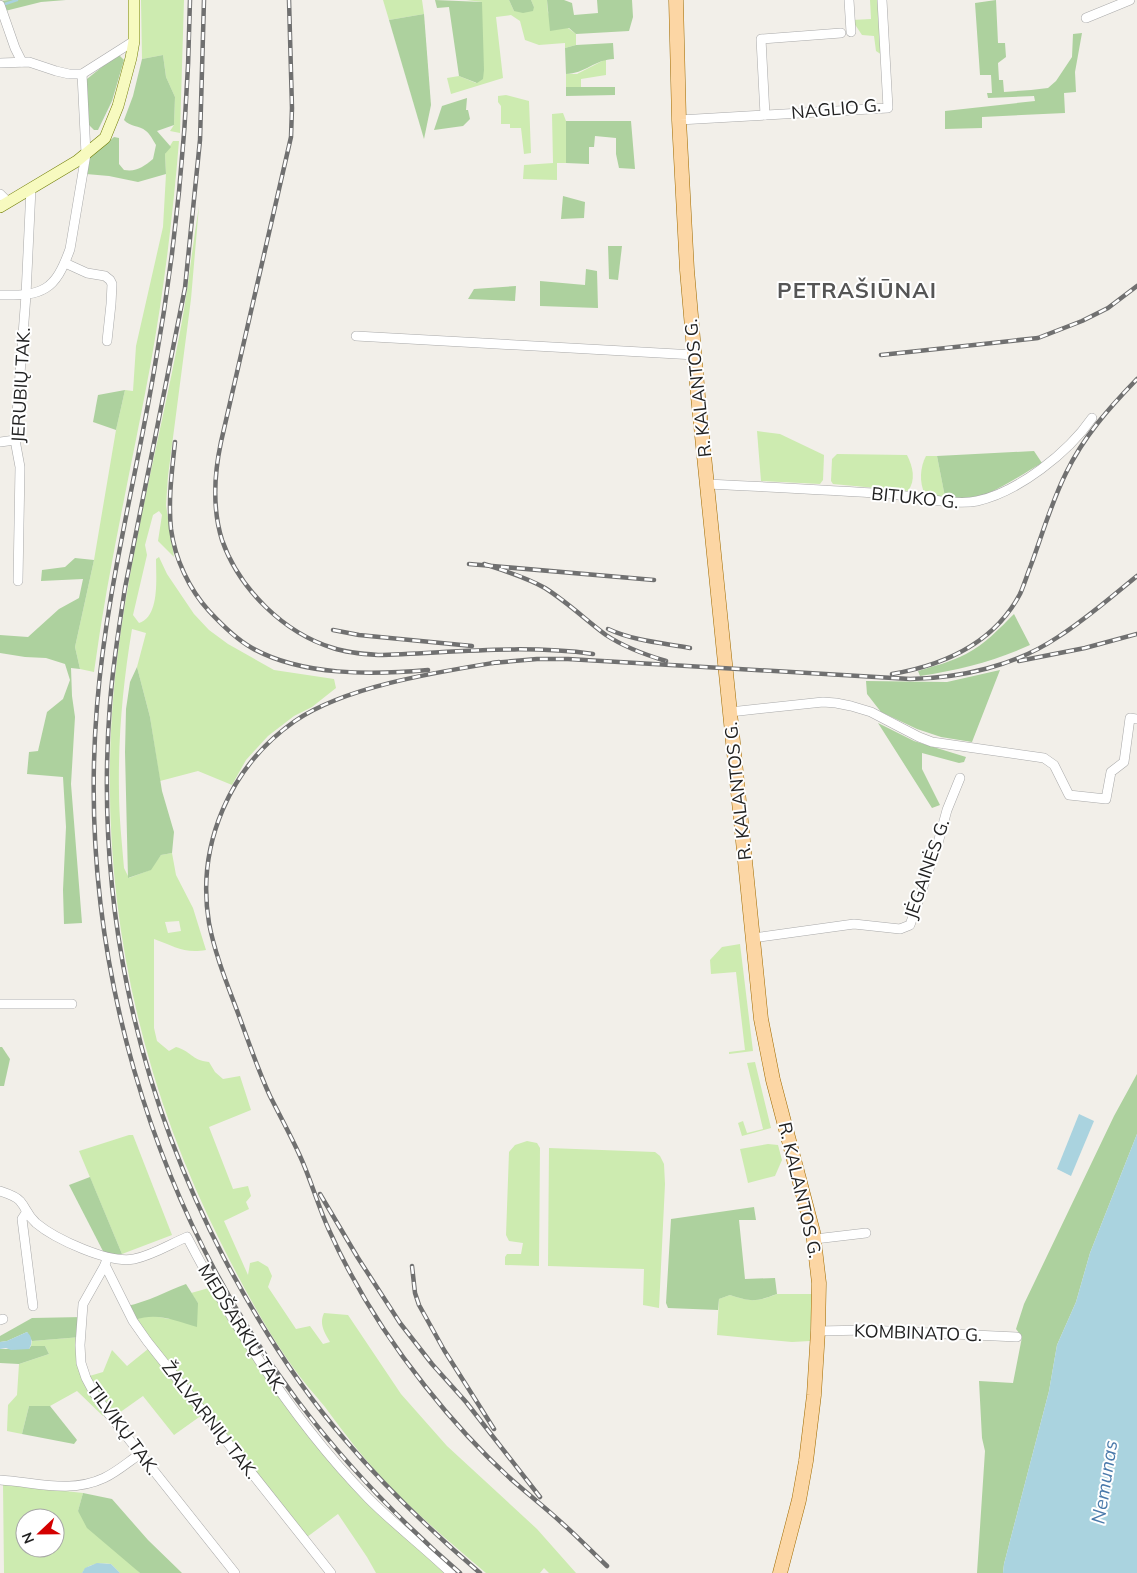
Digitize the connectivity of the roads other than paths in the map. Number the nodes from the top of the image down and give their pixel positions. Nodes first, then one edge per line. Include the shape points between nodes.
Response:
1 (134, 0) edge
2 (676, 0) edge
3 (849, 0) edge
4 (882, 0) edge
5 (1130, 0) edge
6 (0, 5) edge
7 (1086, 18) dead end
8 (851, 32) dead end
9 (841, 33) dead end
10 (134, 41) junction
11 (22, 62) junction
12 (0, 63) edge
13 (82, 74) junction
14 (765, 115) junction
15 (680, 120) junction
16 (86, 154) junction
17 (31, 188) junction
18 (3, 201) edge
19 (65, 263) junction
20 (0, 295) edge
21 (26, 295) junction
22 (356, 336) dead end
23 (107, 341) dead end
24 (695, 355) junction
25 (1092, 418) dead end
26 (15, 440) junction
27 (0, 442) edge
28 (708, 484) junction
29 (18, 581) dead end
30 (730, 712) junction
31 (1137, 719) edge
32 (960, 778) dead end
33 (753, 938) junction
34 (0, 1004) edge
35 (72, 1004) dead end
36 (0, 1191) edge
37 (26, 1213) junction
38 (866, 1233) dead end
39 (815, 1239) junction
40 (106, 1262) junction
41 (33, 1306) dead end
42 (818, 1330) junction
43 (1017, 1336) dead end
44 (140, 1454) junction
45 (0, 1480) edge
46 (235, 1573) edge
47 (331, 1573) edge
48 (451, 1573) edge
49 (780, 1573) edge

1 - 10 main road
2 - 15 main road, R. KALANTOS G.
3 - 8 street
4 - 14 street, NAGLIO G. via 888,108
5 - 7 street
6 - 11 street
9 - 14 street via 761,39
10 - 13 street
10 - 16 main road via 112,122 105,138
11 - 12 street
11 - 13 street via 69,74
13 - 16 street
14 - 15 street, NAGLIO G.
15 - 24 main road, R. KALANTOS G.
16 - 17 main road
16 - 19 street
17 - 18 main road
17 - 21 street, JERUBIŲ TAK.
19 - 21 street via 52,284 42,291
19 - 23 street via 110,280
20 - 21 street
21 - 26 street, JERUBIŲ TAK.
22 - 24 street
24 - 28 main road, R. KALANTOS G.
25 - 28 street, BITUKO G. via 1084,430 1041,470 977,502 828,489
26 - 27 street
26 - 29 street, JERUBIŲ TAK. via 20,467
28 - 30 main road, R. KALANTOS G.
30 - 31 street via 823,702 852,706 932,742 1044,758 1054,766 1069,795 1106,800 1111,772 1124,762 1130,718
30 - 33 main road, R. KALANTOS G.
32 - 33 street, JĖGAINĖS G. via 910,925 900,929 854,924
33 - 39 main road, R. KALANTOS G. via 767,1057
34 - 35 street
36 - 37 street, MEDŠARKIŲ TAK. via 21,1202
37 - 40 street, MEDŠARKIŲ TAK. via 50,1232
37 - 41 street via 22,1219
38 - 39 street
39 - 42 main road, R. KALANTOS G. via 819,1283
40 - 44 street, TILVIKŲ TAK. via 83,1304 82,1363 94,1393
40 - 47 street, ŽALVARNIŲ TAK. via 133,1322
40 - 48 street, MEDŠARKIŲ TAK. via 146,1256 187,1237 240,1332 293,1409 370,1500
42 - 43 street, KOMBINATO G.
42 - 49 main road, R. KALANTOS G. via 806,1461
44 - 45 street via 106,1477 83,1484 57,1487
44 - 46 street, TILVIKŲ TAK.

